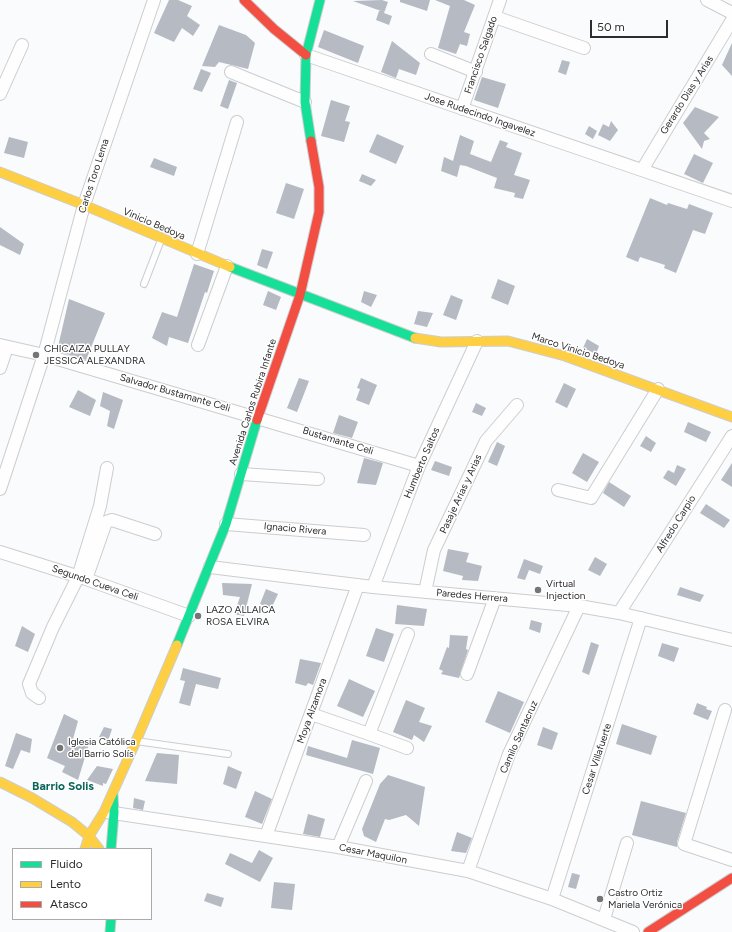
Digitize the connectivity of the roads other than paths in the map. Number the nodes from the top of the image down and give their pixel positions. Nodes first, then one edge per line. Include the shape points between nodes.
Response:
1 (154, 0) edge
2 (244, 0) edge
3 (320, 0) edge
4 (500, 0) edge
5 (708, 0) edge
6 (732, 13) edge
7 (495, 17) junction
8 (731, 24) edge
9 (22, 45) dead end
10 (584, 48) dead end
11 (431, 54) dead end
12 (306, 55) junction
13 (231, 72) dead end
14 (476, 72) junction
15 (0, 94) edge
16 (305, 102) junction
17 (462, 109) junction
18 (237, 122) dead end
19 (642, 170) junction
20 (0, 172) edge
21 (732, 202) edge
22 (84, 206) junction
23 (161, 238) junction
24 (197, 254) junction
25 (227, 266) junction
26 (144, 284) dead end
27 (300, 294) junction
28 (477, 342) junction
29 (198, 345) dead end
30 (3, 346) edge
31 (44, 355) junction
32 (0, 368) edge
33 (658, 389) junction
34 (517, 405) dead end
35 (258, 417) junction
36 (732, 417) edge
37 (732, 436) edge
38 (418, 466) junction
39 (107, 468) dead end
40 (241, 474) junction
41 (318, 479) dead end
42 (0, 489) edge
43 (558, 490) dead end
44 (226, 524) junction
45 (155, 534) dead end
46 (364, 536) dead end
47 (0, 552) edge
48 (210, 567) junction
49 (82, 578) junction
50 (358, 585) junction
51 (373, 587) junction
52 (425, 592) junction
53 (495, 598) junction
54 (578, 606) junction
55 (619, 613) junction
56 (189, 616) junction
57 (641, 618) junction
58 (408, 634) dead end
59 (732, 640) edge
60 (467, 674) dead end
61 (39, 698) dead end
62 (724, 710) dead end
63 (311, 714) junction
64 (369, 734) junction
65 (136, 741) junction
66 (407, 748) dead end
67 (228, 754) dead end
68 (366, 781) dead end
69 (0, 782) edge
70 (109, 812) junction
71 (88, 836) junction
72 (266, 836) junction
73 (76, 838) dead end
74 (627, 843) dead end
75 (338, 847) junction
76 (84, 848) edge
77 (85, 848) edge
78 (98, 848) edge
79 (111, 848) edge
80 (732, 860) edge
81 (468, 871) junction
82 (732, 878) edge
83 (552, 899) junction
84 (604, 919) junction
85 (111, 920) edge
86 (110, 932) edge
87 (633, 932) edge
88 (648, 932) edge

1 - 22 street, Carlos Toro Lema
2 - 12 street, Jose Rudecindo Ingavelez
3 - 12 street, Avenida Carlos Rubira Infante
4 - 7 street, Francisco Salgado
5 - 6 street
7 - 10 street
7 - 14 street, Francisco Salgado
8 - 19 street, Gerardo Dias y Arias
9 - 15 street
11 - 14 street
12 - 16 street, Avenida Carlos Rubira Infante
12 - 17 street, Jose Rudecindo Ingavelez
13 - 16 street
14 - 17 street, Francisco Salgado
16 - 27 street, Avenida Carlos Rubira Infante via 319,187 319,212
17 - 19 street, Jose Rudecindo Ingavelez
18 - 24 street
19 - 21 street, Jose Rudecindo Ingavelez
20 - 22 street, Vinicio Bedoya
22 - 23 street, Vinicio Bedoya
22 - 31 street, Carlos Toro Lema
23 - 24 street, Vinicio Bedoya
23 - 26 lane
24 - 25 street, Vinicio Bedoya
25 - 27 street, Vinicio Bedoya
25 - 29 street
27 - 28 street, Marco Vinicio Bedoya via 415,338 441,342
27 - 35 street, Avenida Carlos Rubira Infante
28 - 33 street, Marco Vinicio Bedoya via 508,341 534,347
28 - 38 street, Humberto Saltos
30 - 31 street, Salvador Bustamante Celi
30 - 32 street
31 - 35 street, Salvador Bustamante Celi
31 - 42 street, Carlos Toro Lema
33 - 36 street, Marco Vinicio Bedoya
33 - 43 street via 591,498
34 - 52 street, Pasaje Arias y Arias via 486,441 434,550
35 - 38 street, Bustamante Celi
35 - 40 street, Avenida Carlos Rubira Infante
37 - 55 street, Alfredo Carpio
38 - 51 street, Humberto Saltos
39 - 49 street
40 - 41 street
40 - 44 street, Avenida Carlos Rubira Infante
44 - 46 street, Ignacio Rivera
44 - 48 street, Avenida Carlos Rubira Infante
45 - 49 street via 112,520 106,522
47 - 49 street, Segundo Cueva Celi
48 - 50 street, Paredes Herrera
48 - 56 street, Avenida Carlos Rubira Infante
49 - 56 street, Segundo Cueva Celi
49 - 61 street via 53,627 29,684 32,693
50 - 51 street, Paredes Herrera
50 - 63 street, Moya Alzamora
51 - 52 street, Paredes Herrera
52 - 53 street, Paredes Herrera
53 - 54 street, Paredes Herrera
53 - 60 street
54 - 55 street, Paredes Herrera
54 - 81 street, Camilo Santacruz via 509,754
55 - 57 street, Paredes Herrera
56 - 65 street, Avenida Carlos Rubira Infante
57 - 59 street, Paredes Herrera
57 - 83 street, Cesar Villafuerte
58 - 64 street
62 - 80 street via 684,844
63 - 64 street
63 - 72 street, Moya Alzamora
64 - 66 street
65 - 67 lane
65 - 70 street, Avenida Carlos Rubira Infante via 113,794
68 - 75 street
69 - 71 street via 58,814
70 - 71 street
70 - 72 street, Cesar Maquilon
70 - 79 street, Avenida Carlos Rubira Infante
71 - 77 street
71 - 78 street
72 - 75 street, Cesar Maquilon
73 - 76 street
74 - 84 street
75 - 81 street, Cesar Maquilon
81 - 83 street, Cesar Maquilon
82 - 88 street
83 - 84 street, Cesar Maquilon
84 - 87 street, Cesar Maquilon
85 - 86 street

